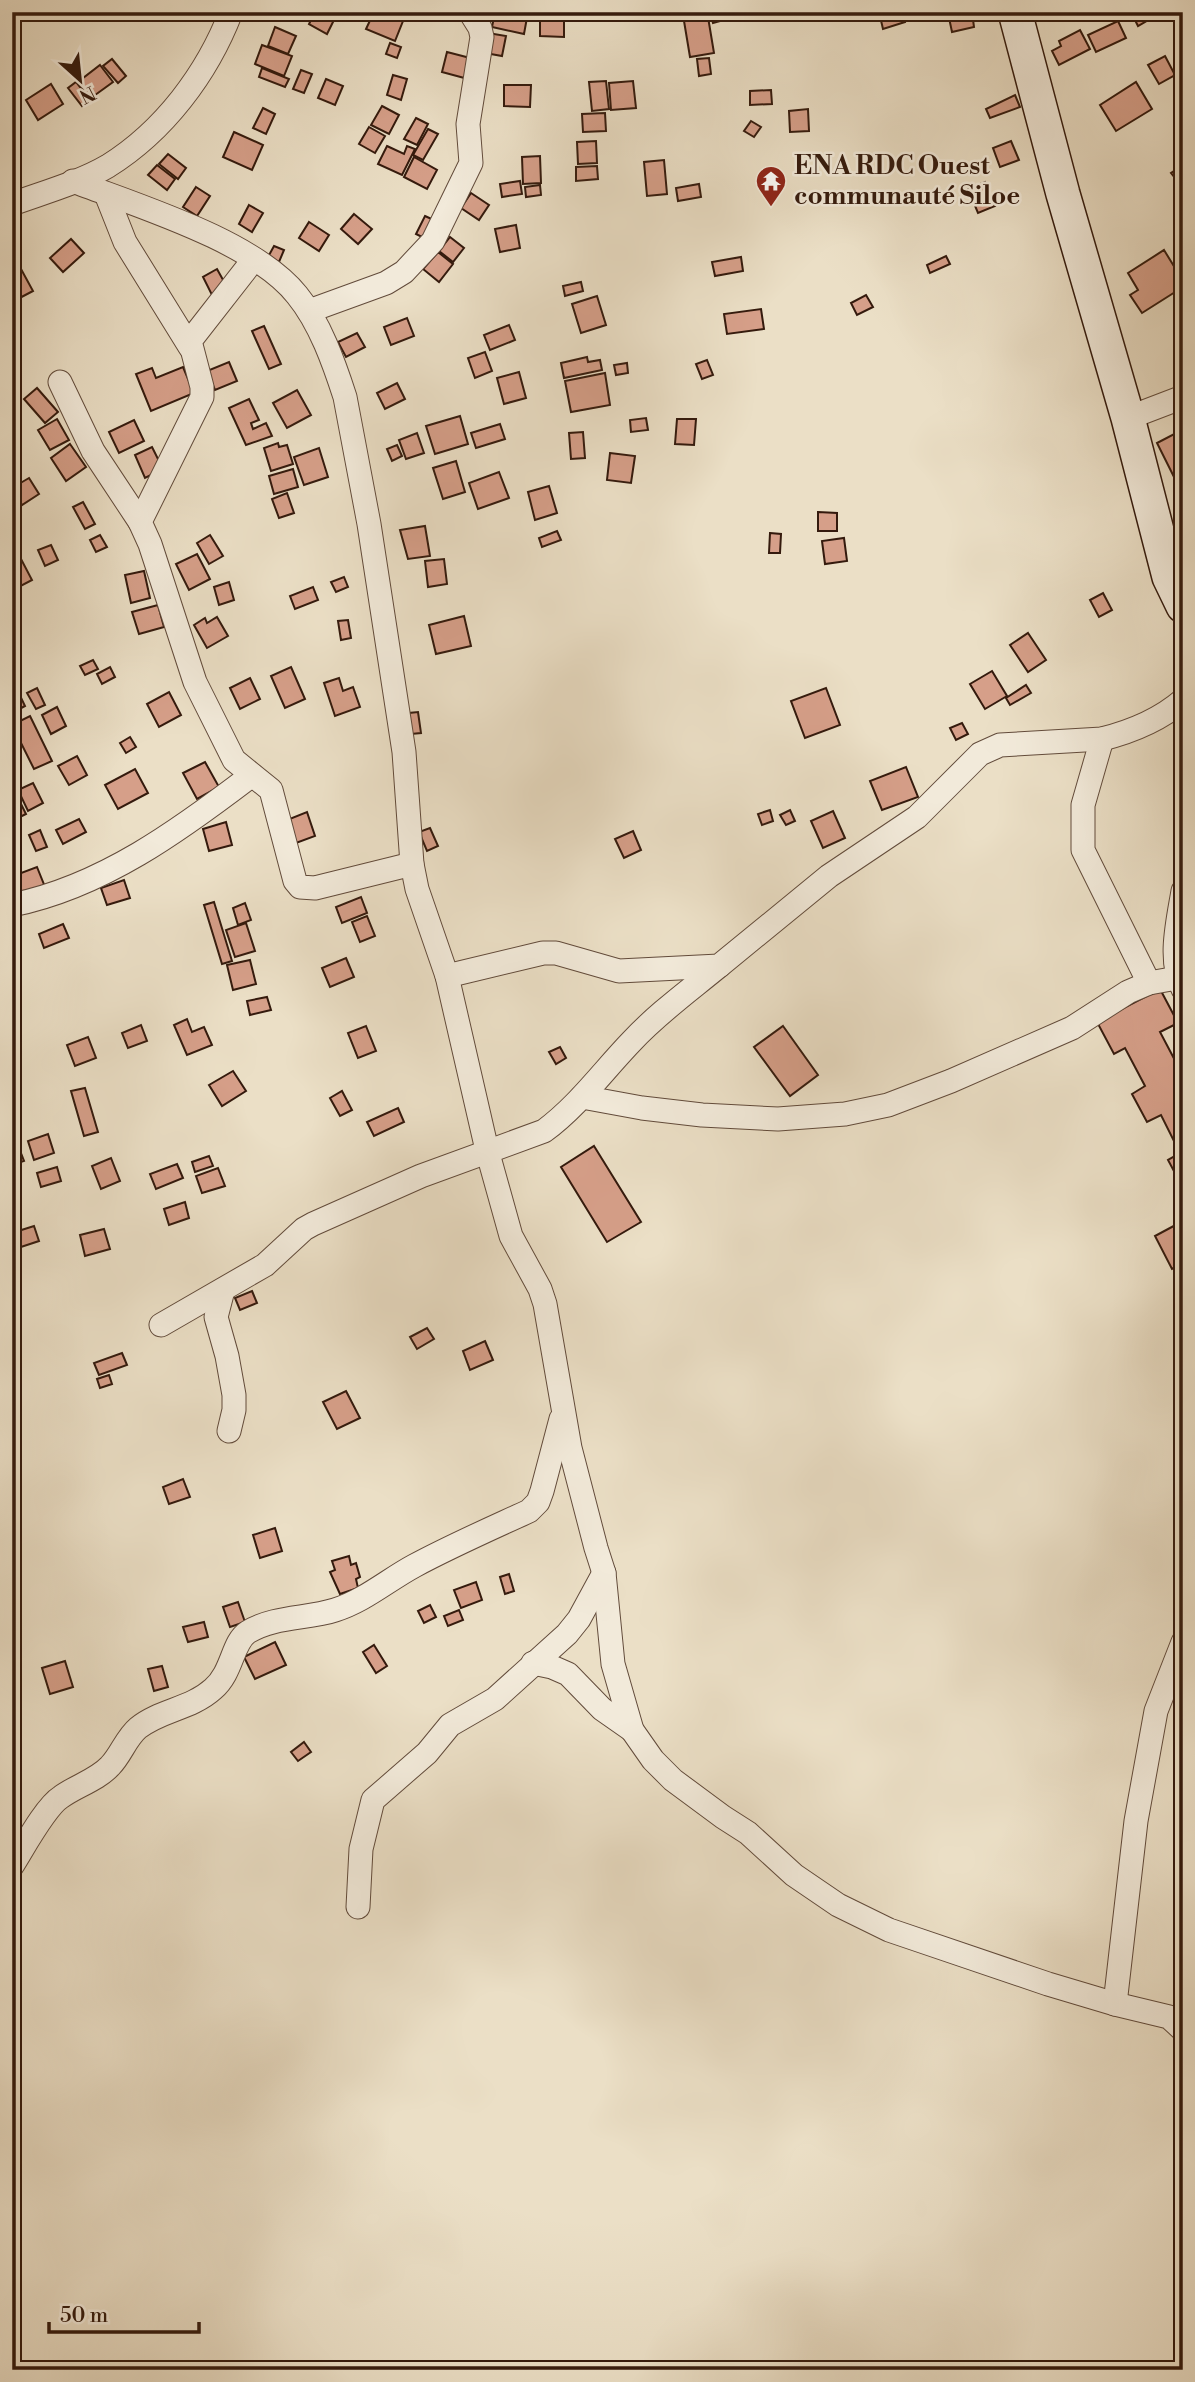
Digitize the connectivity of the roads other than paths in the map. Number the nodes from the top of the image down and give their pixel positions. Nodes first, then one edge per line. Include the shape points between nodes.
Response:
1 (231, 12) edge
2 (470, 12) edge
3 (1015, 12) edge
4 (73, 181) junction
5 (106, 194) junction
6 (12, 204) edge
7 (254, 259) junction
8 (309, 311) junction
9 (190, 347) junction
10 (60, 382) dead end
11 (1183, 397) edge
12 (1128, 418) junction
13 (140, 522) junction
14 (1183, 606) edge
15 (1183, 701) edge
16 (1102, 739) junction
17 (252, 775) junction
18 (412, 864) junction
19 (1183, 891) edge
20 (12, 905) edge
21 (719, 966) junction
22 (447, 976) junction
23 (1149, 983) junction
24 (1180, 983) edge
25 (582, 1097) junction
26 (487, 1150) junction
27 (223, 1290) junction
28 (161, 1325) dead end
29 (563, 1410) junction
30 (229, 1431) dead end
31 (604, 1573) junction
32 (1183, 1642) edge
33 (533, 1663) junction
34 (632, 1730) junction
35 (12, 1866) edge
36 (358, 1907) dead end
37 (1115, 2004) junction
38 (1183, 2030) edge

1 - 4 street via 208,62 161,121 128,152
2 - 8 street via 482,37 468,124 471,163 433,241 386,284
3 - 12 main road
4 - 5 street
4 - 6 street
5 - 7 street via 222,239
5 - 9 street via 125,242
7 - 8 street via 277,274
7 - 9 street via 190,341
8 - 18 street via 345,397 367,512 404,752
9 - 13 street via 203,392
10 - 13 street via 93,451
11 - 12 street
12 - 14 main road via 1169,577
13 - 17 street via 195,682 234,760
15 - 16 street via 1171,711
16 - 21 street via 1000,745 980,754 917,817 829,876
16 - 23 street via 1083,805 1083,850
17 - 18 street via 271,790 300,887 315,888
17 - 20 street via 125,862 39,900
18 - 22 street via 423,911
19 - 24 street via 1176,949
21 - 22 street via 619,971 543,953
21 - 25 street via 651,1021
22 - 26 street
23 - 24 street
23 - 25 street via 1018,1053 888,1105 845,1114 778,1119 702,1115
25 - 26 street via 544,1131
26 - 27 street via 313,1224 265,1265
26 - 29 street via 511,1236 545,1304
27 - 28 street
27 - 30 street via 215,1317 234,1395
29 - 31 street
29 - 35 street via 542,1491 529,1511 415,1565 347,1605 265,1624 246,1633 239,1639 224,1679 211,1692 137,1729 104,1772 58,1798
31 - 33 street via 573,1627
31 - 34 street via 613,1664
32 - 37 street via 1156,1711 1136,1821
33 - 34 street via 568,1674 602,1709
33 - 36 street via 495,1699 450,1726 427,1753 373,1800 361,1849
34 - 37 street via 673,1780 838,1905 889,1930
37 - 38 street via 1169,2017

